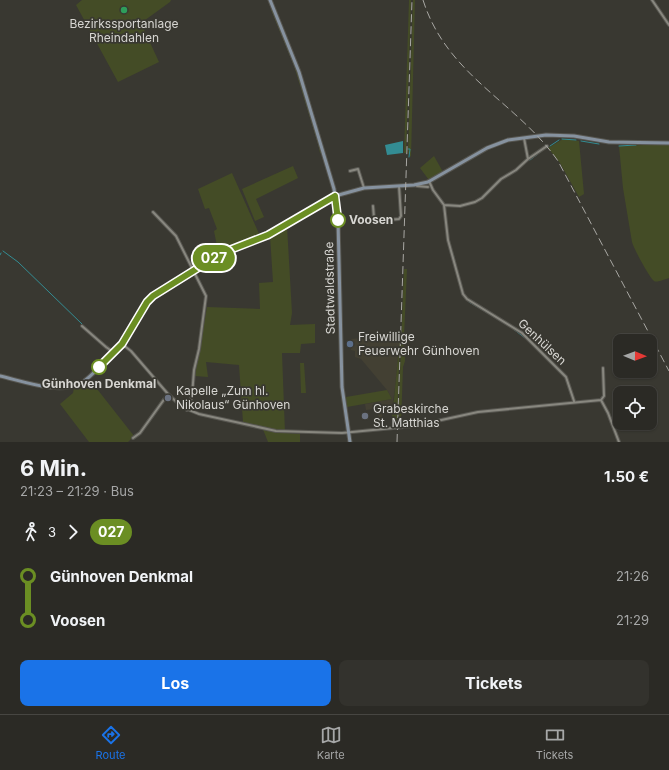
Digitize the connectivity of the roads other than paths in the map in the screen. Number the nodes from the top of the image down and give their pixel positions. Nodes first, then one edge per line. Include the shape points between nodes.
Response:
1 (270, 0) edge
2 (652, 0) edge
3 (669, 25) edge
4 (524, 138) junction
5 (669, 143) edge
6 (547, 146) dead end
7 (528, 159) junction
8 (350, 171) dead end
9 (427, 182) junction
10 (414, 185) junction
11 (399, 186) junction
12 (428, 187) junction
13 (364, 188) junction
14 (433, 190) junction
15 (335, 196) junction
16 (444, 205) junction
17 (373, 206) dead end
18 (153, 212) dead end
19 (194, 271) junction
20 (82, 326) dead end
21 (122, 344) junction
22 (113, 352) junction
23 (603, 368) dead end
24 (0, 376) edge
25 (168, 394) junction
26 (601, 400) junction
27 (574, 402) junction
28 (187, 410) junction
29 (348, 432) junction
30 (134, 438) dead end
31 (350, 442) edge
32 (619, 442) edge

1 - 15 street, Stadtwaldstraße via 299,72
2 - 3 street
4 - 5 street via 565,135 618,143
4 - 7 street
4 - 9 street via 508,140 487,148
6 - 7 street
7 - 16 street via 501,179 482,198 460,206
8 - 13 street via 358,169
9 - 10 street
9 - 12 street
9 - 14 street
10 - 11 street
10 - 12 street
11 - 13 street
11 - 17 street via 399,219 377,221 374,218
12 - 14 street
13 - 15 street
14 - 16 street
15 - 19 street via 268,235 222,253
15 - 29 street, Stadtwaldstraße via 341,378
16 - 27 street, Genhülsen via 448,240 463,294 526,336 566,377
18 - 19 street via 176,236
19 - 21 street via 153,296
19 - 28 street via 206,296 192,396
20 - 22 street
21 - 22 street
21 - 25 street
22 - 24 street via 90,376 71,387 50,387
23 - 26 street via 604,396
25 - 28 street
25 - 30 street
26 - 27 street
26 - 32 street
27 - 29 street via 478,412 414,426
28 - 29 street via 276,431
29 - 31 street, Stadtwaldstraße

